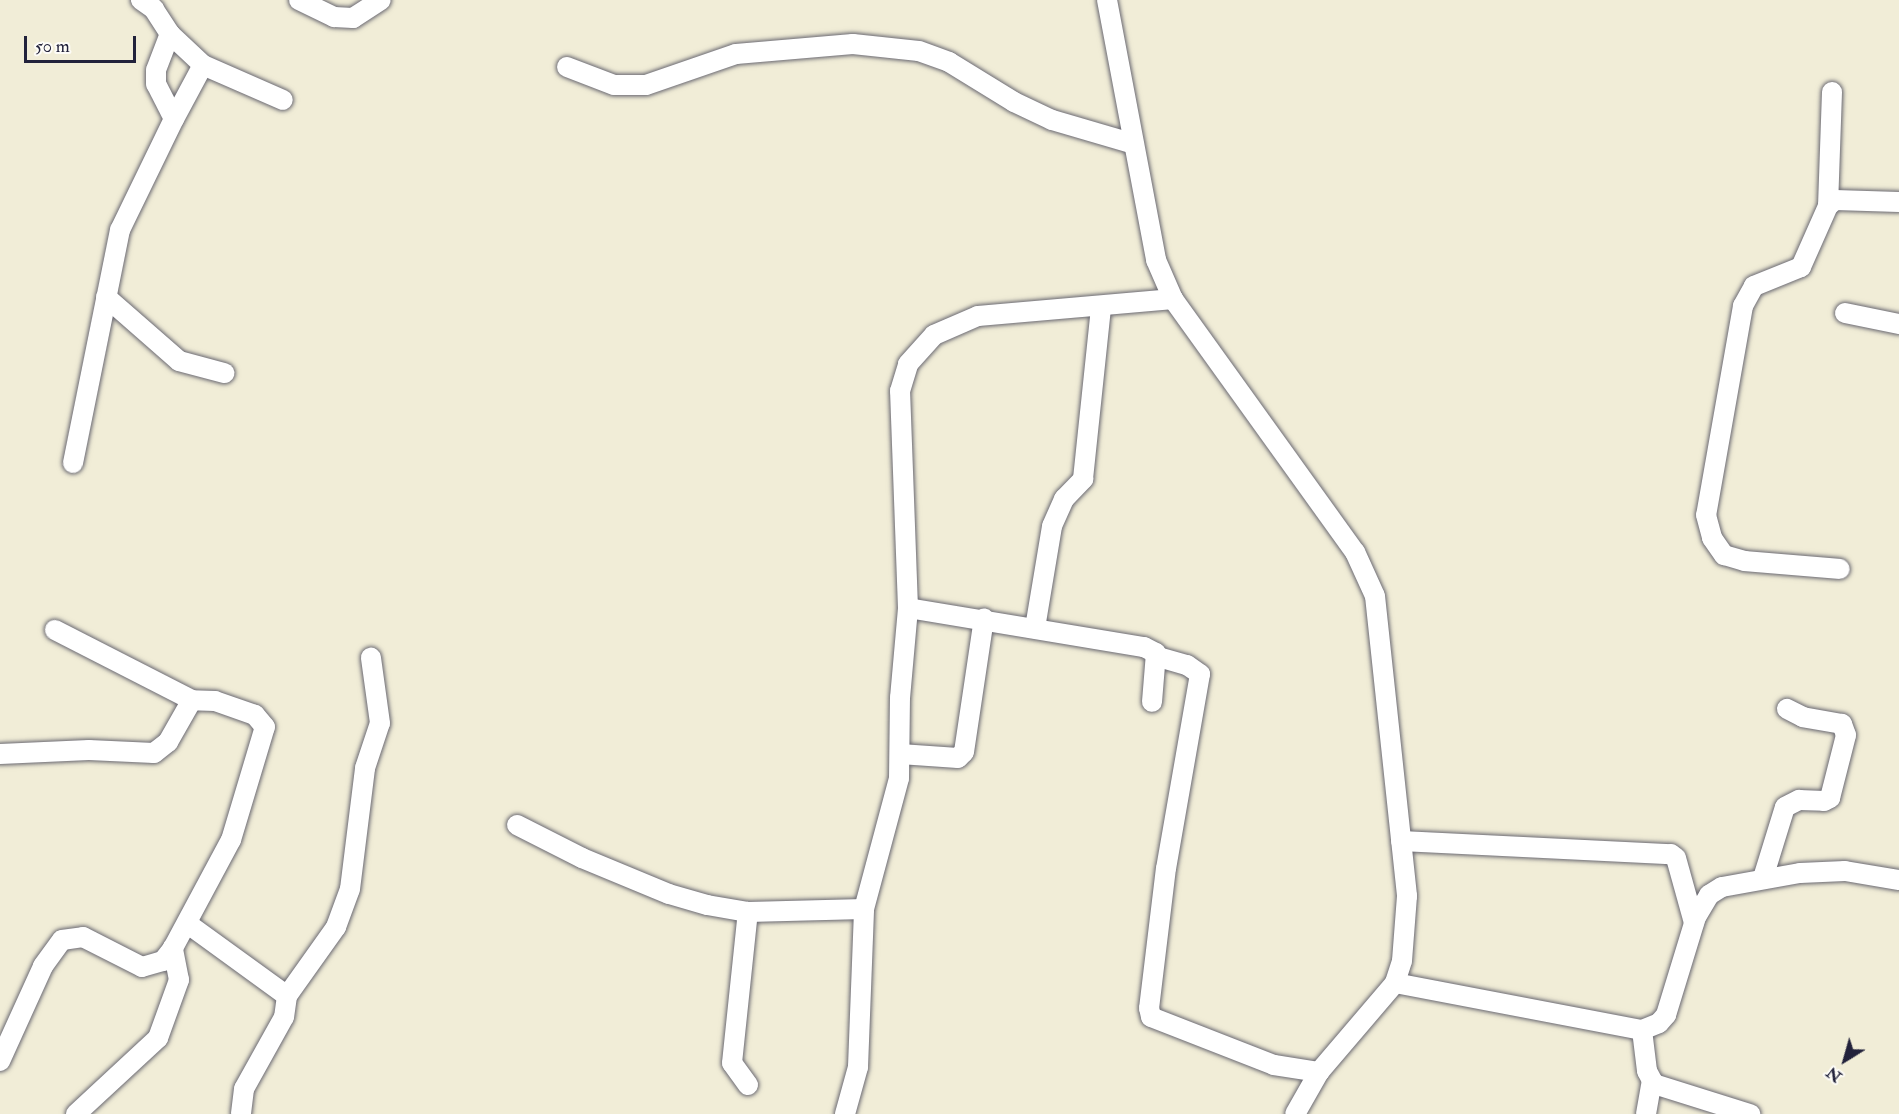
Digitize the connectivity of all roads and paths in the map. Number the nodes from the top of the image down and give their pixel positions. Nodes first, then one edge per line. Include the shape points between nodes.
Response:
1 (141, 0) edge
2 (299, 0) edge
3 (381, 0) edge
4 (1107, 0) edge
5 (170, 34) junction
6 (203, 65) junction
7 (567, 67) dead end
8 (1832, 92) dead end
9 (283, 100) dead end
10 (174, 119) junction
11 (1134, 144) junction
12 (1899, 202) edge
13 (1828, 206) junction
14 (106, 297) junction
15 (1173, 298) junction
16 (1101, 307) junction
17 (1845, 313) dead end
18 (1899, 324) edge
19 (224, 372) dead end
20 (73, 464) dead end
21 (1840, 569) dead end
22 (908, 608) junction
23 (984, 618) junction
24 (1035, 628) junction
25 (55, 630) dead end
26 (1155, 656) junction
27 (371, 658) dead end
28 (192, 700) junction
29 (1152, 702) dead end
30 (1787, 709) dead end
31 (0, 754) edge
32 (900, 754) junction
33 (517, 825) dead end
34 (1401, 841) junction
35 (1763, 878) junction
36 (1899, 880) edge
37 (864, 909) junction
38 (748, 912) junction
39 (1694, 923) junction
40 (188, 924) junction
41 (173, 948) junction
42 (1395, 983) junction
43 (287, 996) junction
44 (1642, 1030) junction
45 (0, 1061) edge
46 (1319, 1072) junction
47 (1652, 1081) junction
48 (748, 1085) dead end
49 (76, 1114) edge
50 (241, 1114) edge
51 (845, 1114) edge
52 (1295, 1114) edge
53 (1646, 1114) edge
54 (1750, 1114) edge

1 - 5 street via 154,9
2 - 3 street via 334,17 353,18
4 - 11 street
5 - 6 street
5 - 10 street via 156,70 156,84
6 - 9 street
6 - 10 street
7 - 11 street via 614,85 646,85 736,54 853,44 919,51 950,62 1014,102 1052,120
8 - 13 street
10 - 14 street via 120,230
11 - 15 street via 1156,260
12 - 13 street via 1835,200
13 - 21 street via 1801,267 1754,286 1743,306 1706,515 1712,538 1724,555 1745,561
14 - 19 street via 179,361
14 - 20 street
15 - 16 street
15 - 34 street via 1368,575 1375,596
16 - 22 street via 978,316 934,335 908,364 900,391
16 - 24 street via 1083,479 1065,499 1052,526
17 - 18 street
22 - 23 street
22 - 32 street via 900,699
23 - 24 street
23 - 32 street via 964,752 958,758
24 - 26 street via 1136,644 1153,650
25 - 28 street
26 - 29 street
26 - 46 street via 1187,664 1200,674 1166,868 1151,1017 1274,1065
27 - 43 street via 380,723 365,768 350,889 336,927
28 - 31 street via 168,742 154,753 89,750
28 - 40 street via 215,701 255,715 265,727 231,840
30 - 35 street via 1803,717 1842,724 1846,735 1830,798 1799,800 1785,807
32 - 37 street via 891,820
33 - 38 street via 669,894
34 - 39 street via 1671,854 1676,858
34 - 42 street via 1407,896 1402,961
35 - 36 street via 1845,872
35 - 39 street via 1715,891
37 - 38 street
37 - 51 street via 858,1067
38 - 48 street via 732,1063
39 - 44 street via 1666,1015 1659,1023
40 - 41 street
40 - 43 street
41 - 45 street via 163,961 142,967 82,937 62,940 43,966
41 - 49 street via 179,980 158,1038
42 - 44 street
42 - 46 street
43 - 50 street via 284,1017 244,1089
44 - 47 street
46 - 52 street
47 - 53 street
47 - 54 street via 1671,1091

